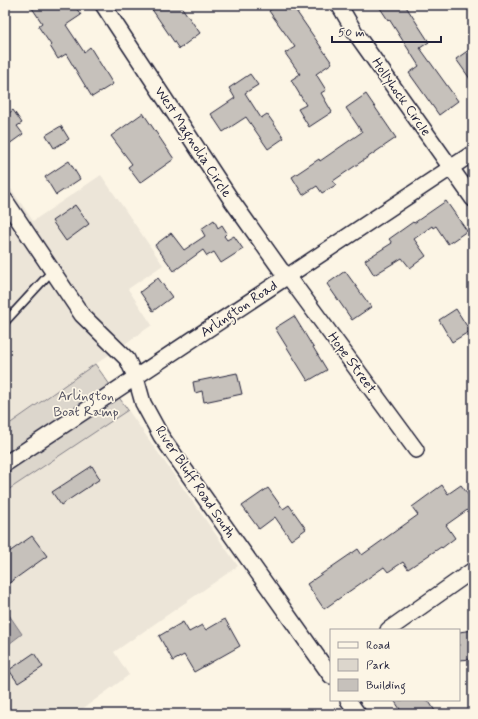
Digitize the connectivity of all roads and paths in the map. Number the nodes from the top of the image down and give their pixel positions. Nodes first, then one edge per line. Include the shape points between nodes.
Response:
1 (103, 5) edge
2 (339, 5) edge
3 (473, 153) edge
4 (451, 167) junction
5 (473, 199) edge
6 (5, 200) edge
7 (52, 271) junction
8 (288, 276) junction
9 (5, 322) edge
10 (136, 378) junction
11 (416, 450) dead end
12 (5, 464) edge
13 (473, 570) edge
14 (389, 629) edge
15 (330, 672) edge
16 (349, 701) edge
17 (358, 714) edge

1 - 8 street, West Magnolia Circle via 232,201 280,270
2 - 4 street, Hollyhock Circle via 356,34
3 - 4 street, Arlington Road
4 - 5 street, Hollyhock Circle
4 - 8 street, Arlington Road
6 - 7 street, River Bluff Road South
7 - 9 lane
7 - 10 street, River Bluff Road South via 82,315 127,359
8 - 10 street, Arlington Road
8 - 11 street, Hope Street
10 - 12 street, Arlington Road
10 - 15 street, River Bluff Road South via 143,403 161,436 263,582
13 - 14 street
16 - 17 street

